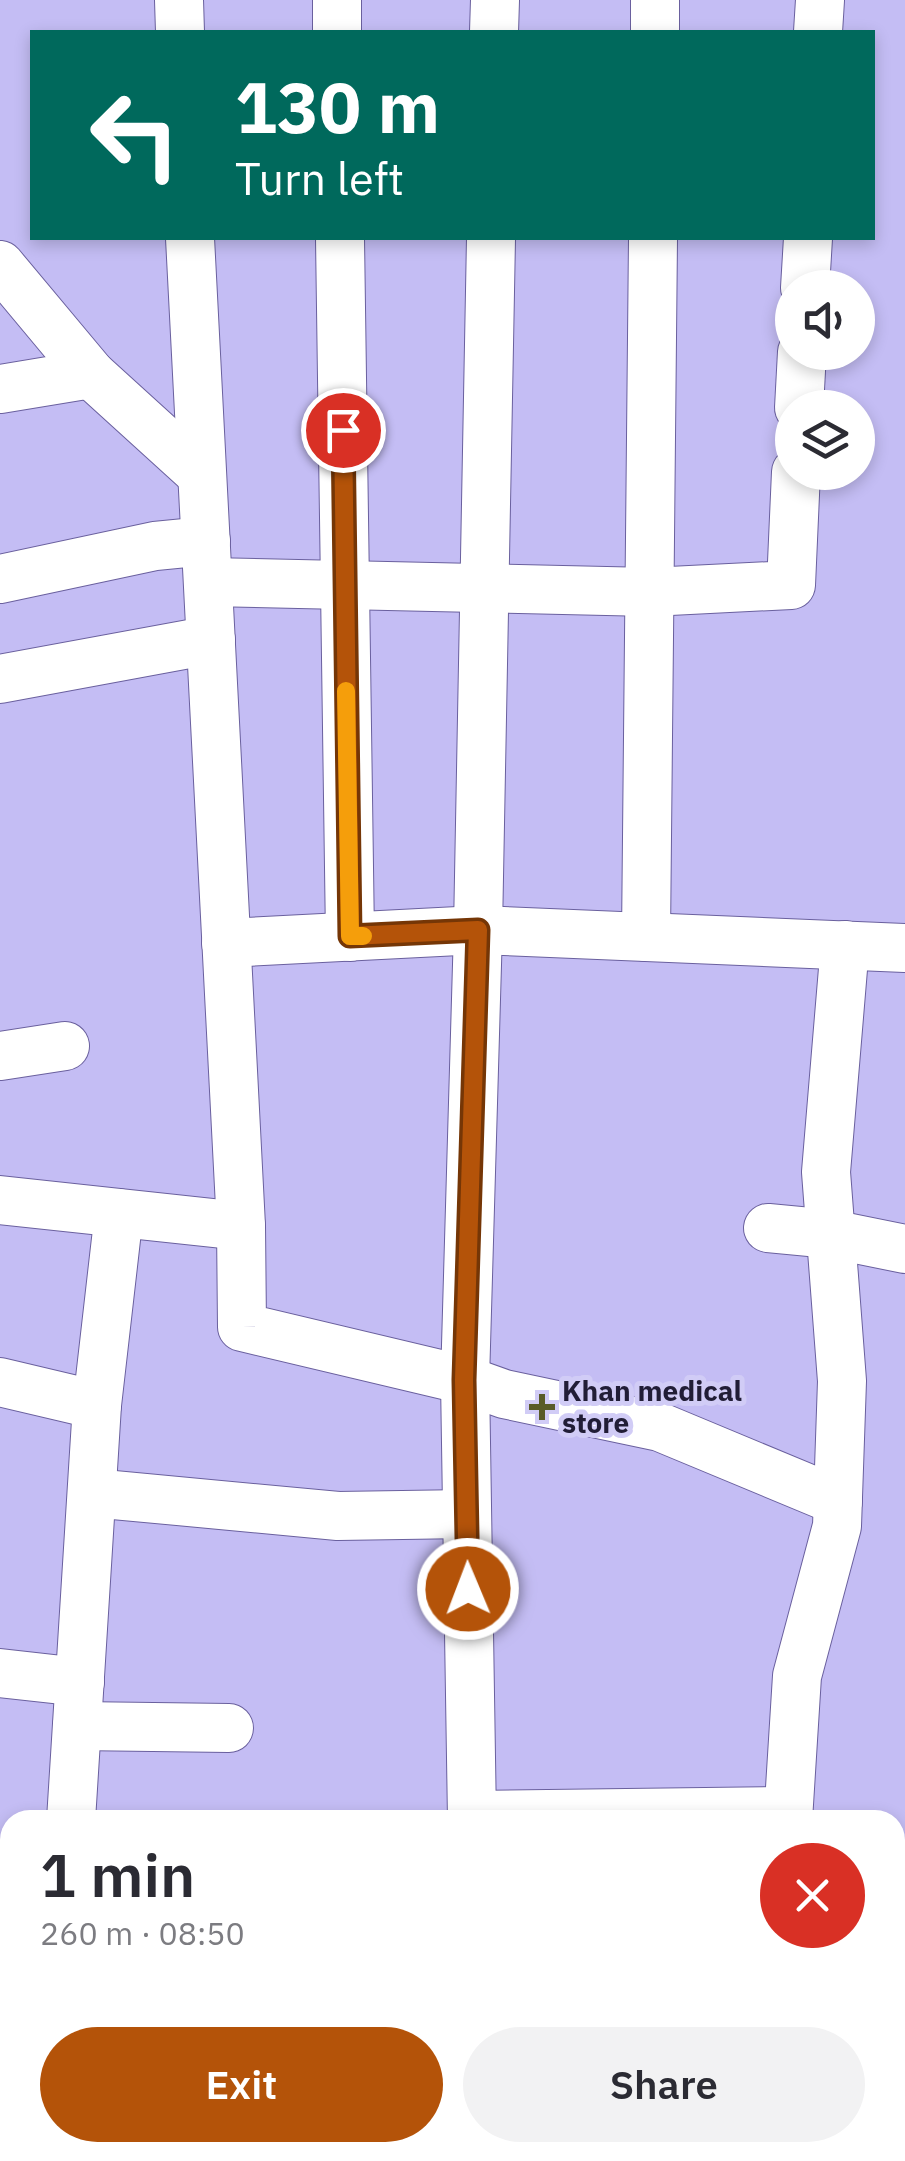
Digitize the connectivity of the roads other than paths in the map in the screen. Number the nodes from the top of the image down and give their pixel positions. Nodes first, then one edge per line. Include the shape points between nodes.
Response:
1 (179, 0) edge
2 (337, 0) edge
3 (495, 0) edge
4 (655, 0) edge
5 (820, 0) edge
6 (180, 30) edge
7 (337, 30) edge
8 (494, 30) edge
9 (655, 30) edge
10 (818, 30) edge
11 (190, 240) edge
12 (340, 240) edge
13 (491, 240) edge
14 (653, 240) edge
15 (808, 240) edge
16 (0, 265) edge
17 (806, 270) edge
18 (92, 374) junction
19 (0, 389) edge
20 (201, 474) junction
21 (795, 490) edge
22 (208, 561) junction
23 (0, 579) edge
24 (345, 585) junction
25 (484, 588) junction
26 (650, 592) junction
27 (211, 640) junction
28 (0, 679) edge
29 (478, 930) junction
30 (350, 936) junction
31 (646, 937) junction
32 (226, 943) junction
33 (845, 946) junction
34 (905, 948) edge
35 (65, 1046) dead end
36 (0, 1056) edge
37 (0, 1200) edge
38 (119, 1214) junction
39 (241, 1226) junction
40 (768, 1228) dead end
41 (832, 1234) junction
42 (905, 1249) edge
43 (464, 1380) junction
44 (0, 1382) edge
45 (97, 1405) junction
46 (92, 1493) junction
47 (838, 1501) junction
48 (467, 1514) junction
49 (0, 1673) edge
50 (78, 1704) junction
51 (229, 1728) dead end
52 (73, 1810) edge
53 (472, 1810) edge
54 (788, 1810) edge

1 - 6 street
2 - 7 street
3 - 8 street
4 - 9 street
5 - 10 street
11 - 20 street
12 - 24 street
13 - 25 street
14 - 26 street
15 - 17 street
16 - 18 street
18 - 19 street
18 - 20 street
20 - 22 street
21 - 26 street via 790,585
22 - 23 street via 156,546
22 - 24 street
22 - 27 street
24 - 25 street
24 - 30 street
25 - 26 street
25 - 29 street
26 - 31 street
27 - 28 street
27 - 32 street
29 - 30 street
29 - 31 street
29 - 43 street
30 - 32 street
31 - 33 street
32 - 39 street
33 - 34 street
33 - 41 street via 826,1172
35 - 36 street
37 - 38 street
38 - 39 street
38 - 45 street
39 - 43 street via 242,1328
40 - 41 street
41 - 42 street
41 - 47 street via 842,1381
43 - 47 street via 660,1427
43 - 48 street
44 - 45 street
45 - 46 street
46 - 48 street via 338,1516
46 - 50 street
47 - 54 street via 798,1676
48 - 53 street
49 - 50 street
50 - 51 street
50 - 52 street

